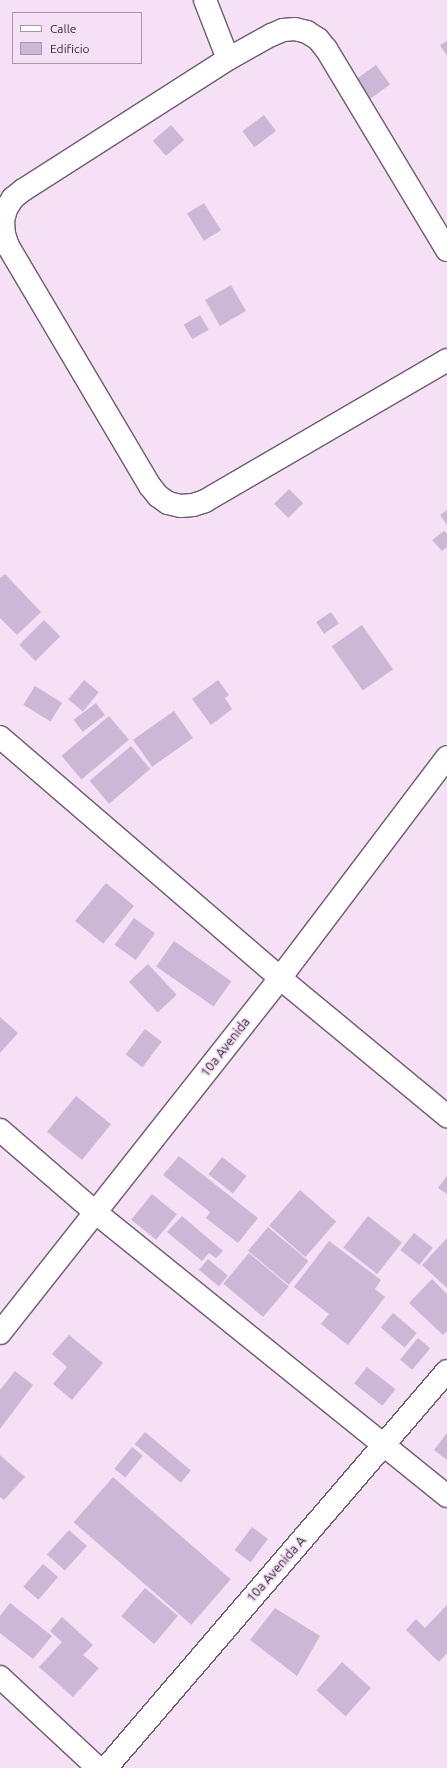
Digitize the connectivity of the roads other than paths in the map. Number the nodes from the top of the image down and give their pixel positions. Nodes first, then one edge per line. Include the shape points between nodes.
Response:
1 (205, 0) edge
2 (228, 59) junction
3 (447, 250) edge
4 (447, 360) edge
5 (0, 737) edge
6 (447, 757) edge
7 (280, 978) junction
8 (447, 1116) edge
9 (0, 1130) edge
10 (95, 1212) junction
11 (0, 1333) edge
12 (447, 1371) edge
13 (382, 1445) junction
14 (447, 1496) edge
15 (0, 1677) edge
16 (98, 1768) edge
17 (106, 1768) edge

1 - 2 street
2 - 3 street via 283,30 307,32 318,39
2 - 4 street via 23,190 13,198 6,209 3,221 8,246 150,486 168,503 181,506 205,501
5 - 7 street
6 - 7 street, 10a Avenida
7 - 8 street
7 - 10 street, 10a Avenida
9 - 10 street
10 - 11 street, 10a Avenida
10 - 13 street
12 - 13 street, 10a Avenida A
13 - 14 street
13 - 17 street, 10a Avenida A
15 - 16 street

